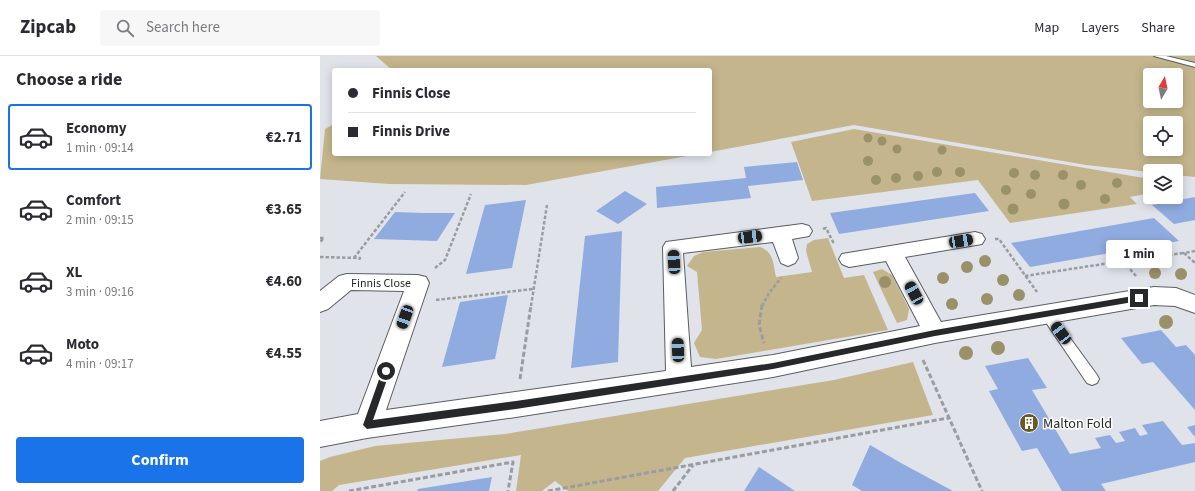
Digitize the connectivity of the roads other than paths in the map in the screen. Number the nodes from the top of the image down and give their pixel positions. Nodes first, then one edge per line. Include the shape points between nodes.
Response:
1 (1157, 56) edge
2 (1195, 65) edge
3 (802, 231) road end
4 (780, 234) junction
5 (975, 239) road end
6 (892, 252) junction
7 (788, 258) road end
8 (849, 259) road end
9 (1175, 299) edge
10 (320, 303) edge
11 (1050, 314) junction
12 (924, 336) junction
13 (1092, 379) dead end
14 (679, 380) junction
15 (367, 425) junction
16 (320, 434) edge

1 - 2 lane
3 - 4 street
4 - 7 street
4 - 14 street via 673,247
5 - 6 street
6 - 8 street
6 - 12 street
9 - 11 street
10 - 15 street, Finnis Close via 347,282 414,293
11 - 12 street
11 - 13 lane
12 - 14 street via 773,366
14 - 15 street
15 - 16 street

